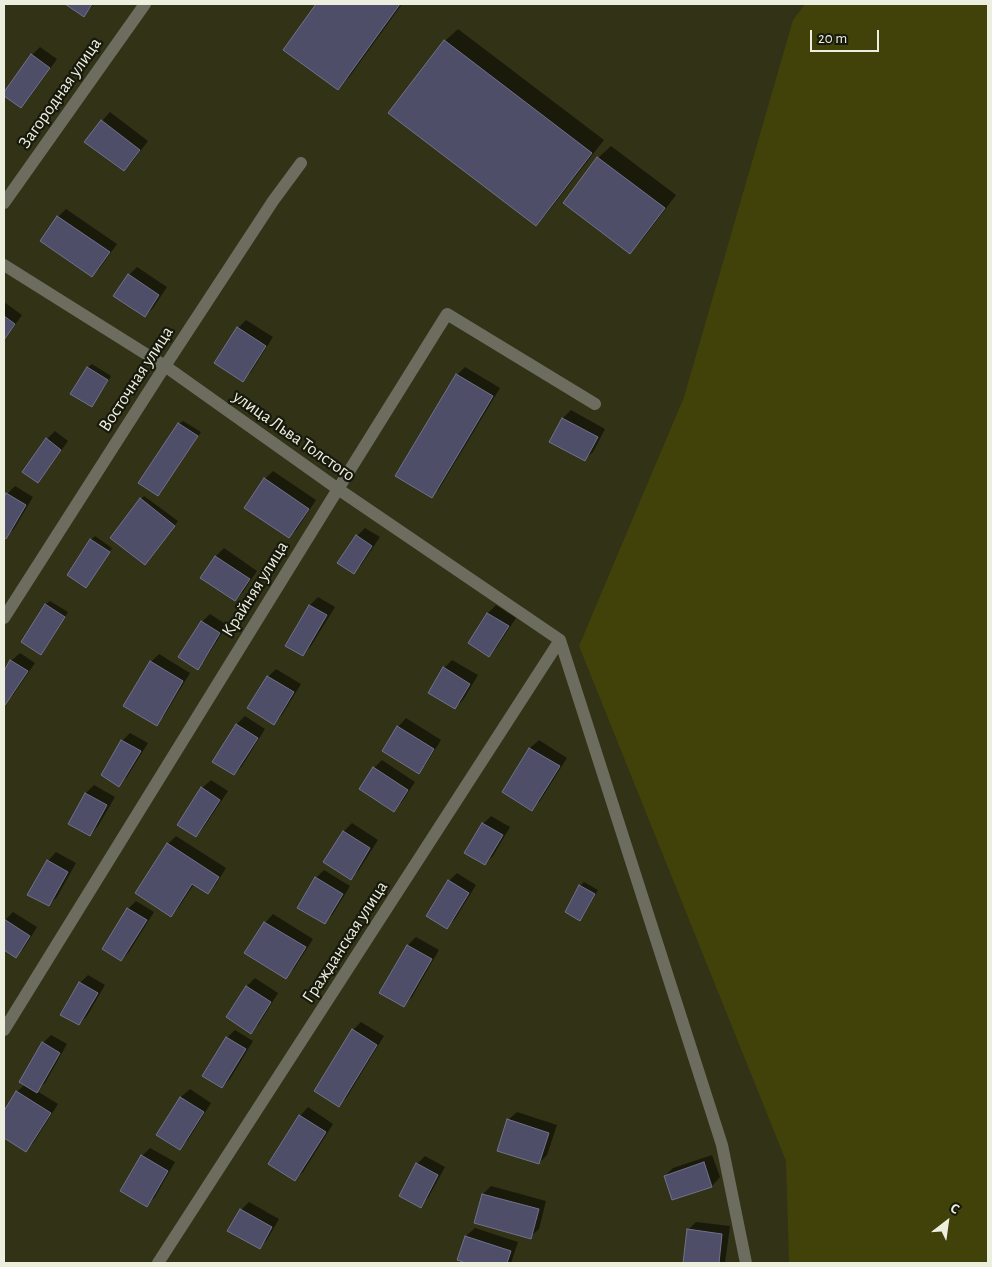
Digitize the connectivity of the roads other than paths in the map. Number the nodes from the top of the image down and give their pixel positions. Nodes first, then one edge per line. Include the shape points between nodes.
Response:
1 (145, 4) edge
2 (302, 163) dead end
3 (4, 203) edge
4 (4, 265) edge
5 (164, 366) junction
6 (595, 404) dead end
7 (338, 489) junction
8 (4, 618) edge
9 (560, 640) junction
10 (4, 1030) edge
11 (158, 1263) edge
12 (746, 1263) edge

1 - 3 street, Загородная улица
2 - 5 street, Восточная улица
4 - 5 street, улица Льва Толстого
5 - 7 street, улица Льва Толстого
5 - 8 street, Восточная улица
6 - 7 street, Крайняя улица via 447,314
7 - 9 street, улица Льва Толстого
7 - 10 street, Крайняя улица
9 - 11 street, Гражданская улица
9 - 12 street via 722,1145

